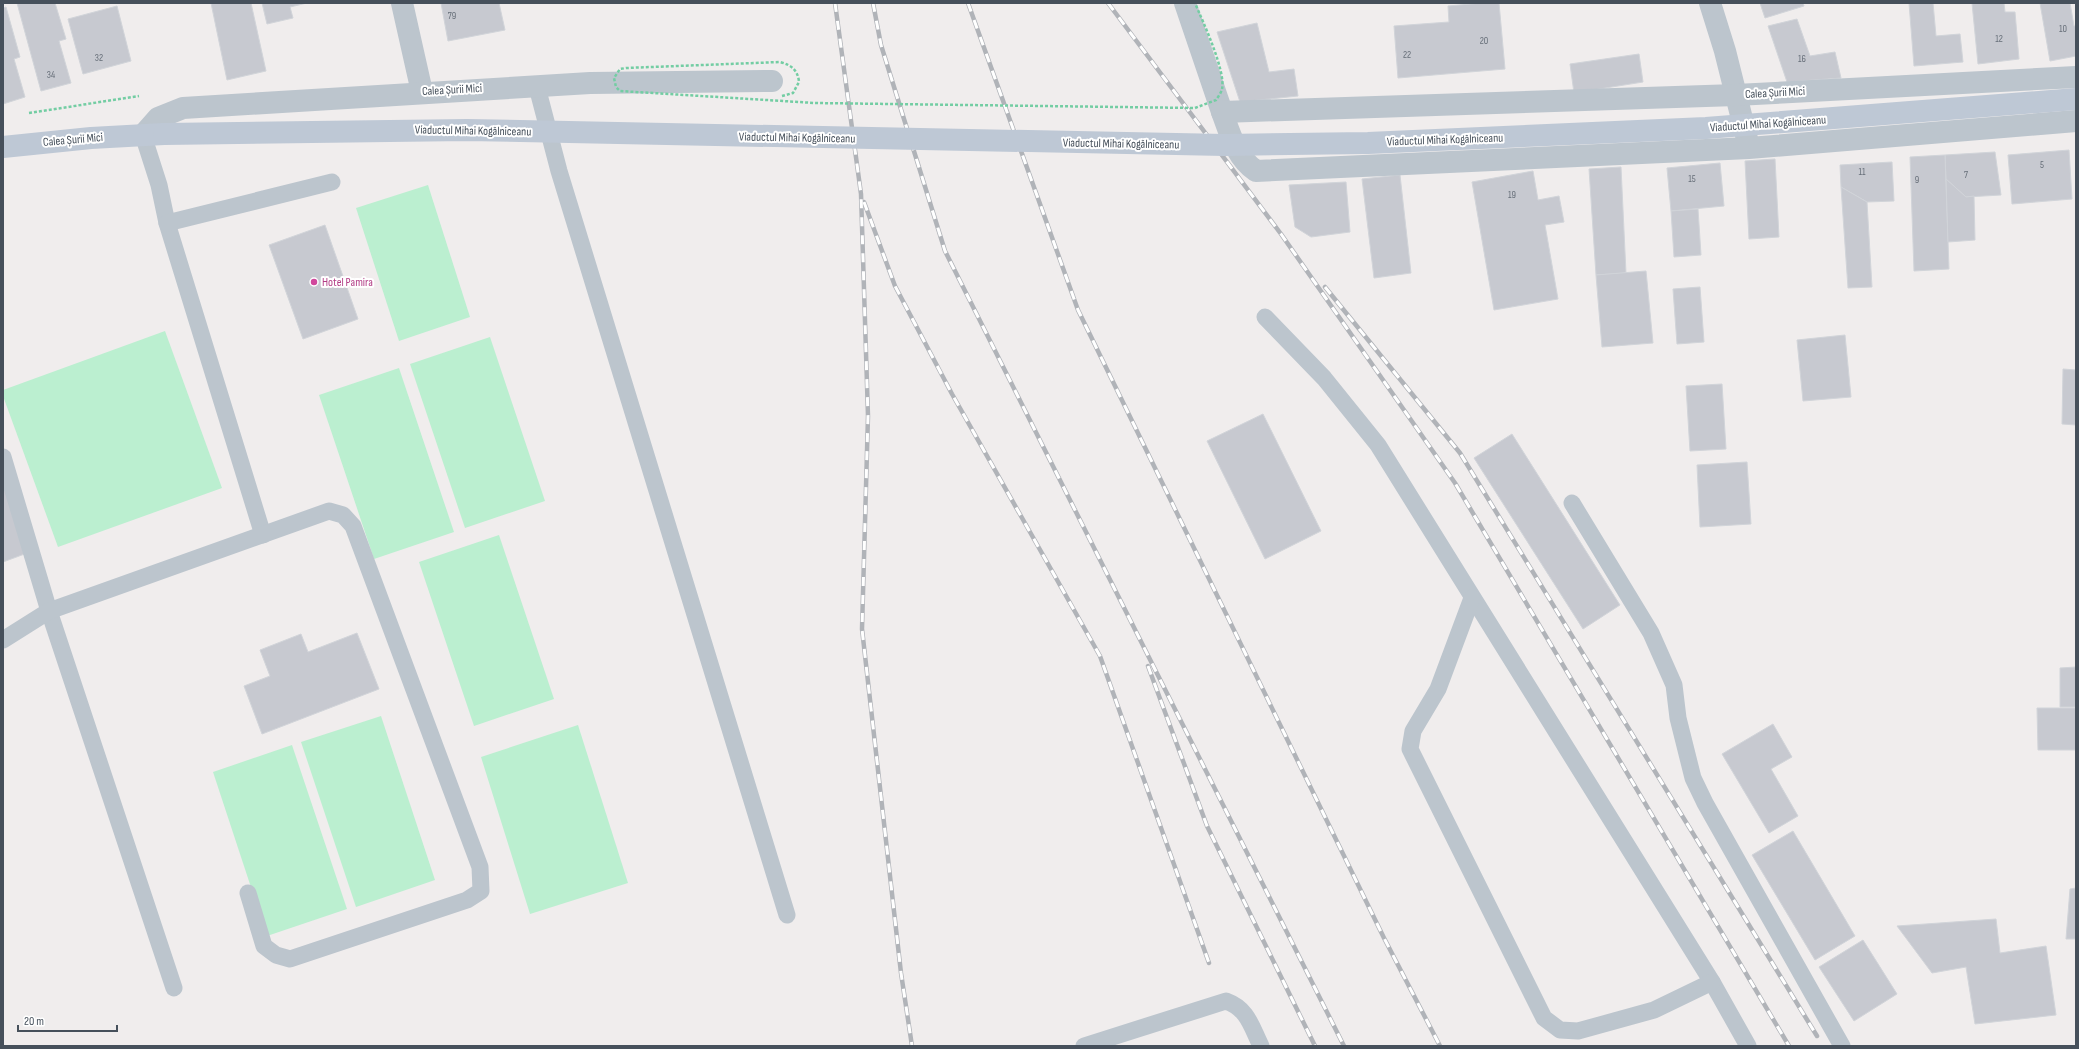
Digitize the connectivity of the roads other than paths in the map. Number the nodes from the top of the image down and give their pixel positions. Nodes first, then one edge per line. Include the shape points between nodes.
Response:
1 (402, 3) edge
2 (1185, 3) edge
3 (1710, 3) edge
4 (2076, 77) edge
5 (537, 87) junction
6 (777, 88) road end
7 (422, 92) junction
8 (1736, 95) junction
9 (2076, 99) edge
10 (1222, 112) junction
11 (2076, 121) edge
12 (154, 135) junction
13 (3, 147) edge
14 (1749, 148) junction
15 (332, 182) dead end
16 (167, 223) junction
17 (1265, 317) dead end
18 (3, 456) edge
19 (1572, 504) dead end
20 (263, 535) junction
21 (1472, 598) junction
22 (49, 611) junction
23 (3, 640) edge
24 (248, 893) dead end
25 (787, 915) dead end
26 (1712, 982) junction
27 (174, 988) dead end
28 (1084, 1046) edge
29 (1261, 1046) edge
30 (1748, 1046) edge
31 (1842, 1046) edge

1 - 7 street
2 - 10 street
3 - 8 street
4 - 8 street, Calea Șurii Mici
5 - 6 street, Calea Șurii Mici via 590,83
5 - 7 street, Calea Șurii Mici
5 - 25 lane via 559,171
7 - 12 street, Calea Șurii Mici via 183,108 158,118
8 - 10 street
8 - 14 street, Calea Șurii Mici
9 - 12 main road, Viaductul Mihai Kogălniceanu, bridge via 1706,128 1368,143 1210,145 467,130
10 - 14 street via 1240,155 1245,163 1256,171
11 - 14 street
12 - 13 main road, Calea Șurii Mici
12 - 16 lane via 159,186
15 - 16 lane
16 - 20 lane
17 - 21 lane via 1324,378 1378,445
18 - 22 lane
19 - 31 lane via 1651,633 1674,685 1678,718 1693,778 1705,803
20 - 22 lane
20 - 24 lane via 330,511 343,515 353,526 480,868 481,891 467,900 290,959 276,955 264,946
21 - 26 lane
21 - 26 lane via 1438,689 1413,731 1410,749 1544,1018 1560,1030 1578,1031 1654,1010
22 - 23 lane
22 - 27 lane
26 - 30 lane
28 - 29 lane via 1226,1001 1237,1005 1246,1014

